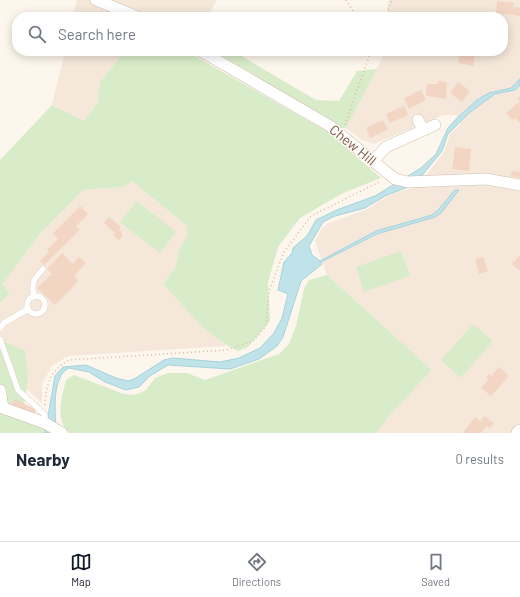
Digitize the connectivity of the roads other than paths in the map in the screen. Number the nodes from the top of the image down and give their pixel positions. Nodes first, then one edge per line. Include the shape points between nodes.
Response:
1 (96, 0) edge
2 (126, 12) edge
3 (209, 56) edge
4 (418, 120) dead end
5 (435, 125) dead end
6 (423, 130) junction
7 (372, 161) junction
8 (520, 185) edge
9 (43, 269) dead end
10 (34, 297) junction
11 (28, 309) junction
12 (0, 328) edge
13 (0, 339) edge
14 (0, 390) edge
15 (2, 409) edge
16 (45, 419) junction
17 (62, 433) edge

1 - 2 street
3 - 7 street, Chew Hill via 330,126
4 - 6 street
5 - 6 street
6 - 7 street via 386,147
7 - 8 street, Chew Hill via 395,179 408,182 486,179
9 - 10 lane via 32,286
10 - 11 lane via 29,299
10 - 11 lane via 43,300 44,309 36,314
11 - 12 lane
13 - 16 lane via 18,390
14 - 15 street
15 - 16 street
16 - 17 street

